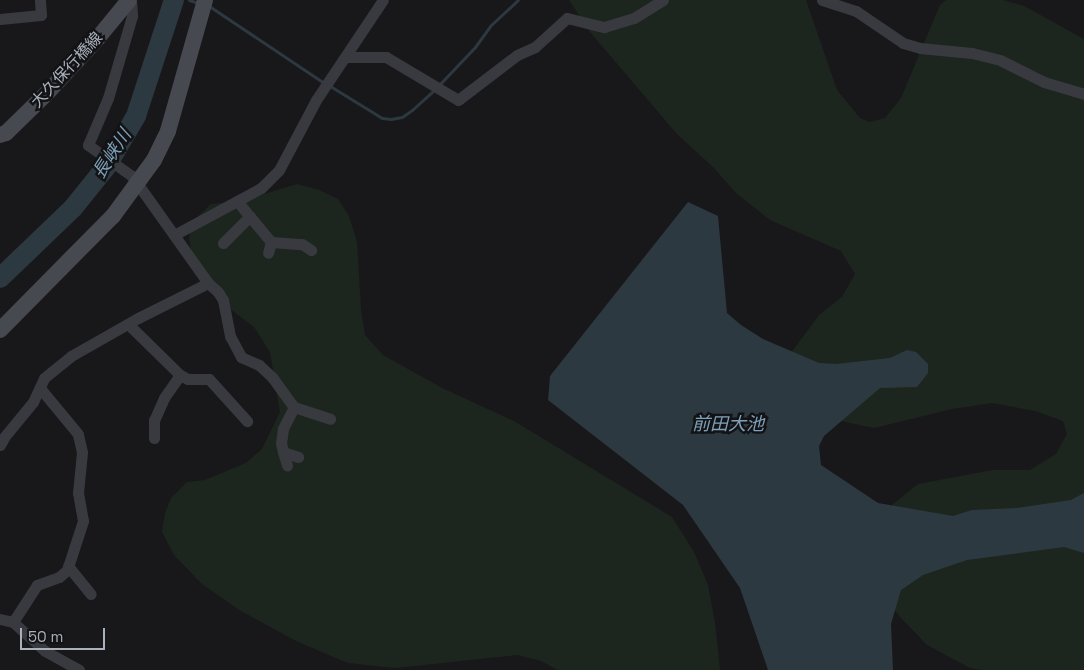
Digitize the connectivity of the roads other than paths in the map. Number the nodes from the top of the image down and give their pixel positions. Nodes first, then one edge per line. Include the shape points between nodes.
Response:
1 (40, 0) edge
2 (130, 0) edge
3 (205, 0) edge
4 (383, 0) edge
5 (663, 0) edge
6 (822, 0) edge
7 (0, 18) edge
8 (346, 57) junction
9 (1084, 94) edge
10 (0, 135) edge
11 (135, 180) junction
12 (237, 201) junction
13 (250, 216) junction
14 (174, 235) junction
15 (223, 243) dead end
16 (310, 250) dead end
17 (208, 283) junction
18 (128, 324) junction
19 (0, 330) edge
20 (180, 375) junction
21 (40, 388) junction
22 (294, 407) junction
23 (330, 419) dead end
24 (247, 422) dead end
25 (154, 438) dead end
26 (0, 445) edge
27 (283, 452) junction
28 (298, 457) dead end
29 (287, 465) dead end
30 (68, 566) junction
31 (92, 594) dead end
32 (0, 619) edge
33 (13, 622) junction
34 (79, 670) edge

1 - 7 street via 41,14
2 - 10 street, 大久保行橋線 via 98,40 47,93 6,133
2 - 11 street via 132,16 108,98 88,145
3 - 11 street via 168,131 154,160
4 - 8 street
5 - 8 street via 634,18 604,27 568,18 535,47 517,55 458,100 386,57
6 - 9 street via 856,11 903,44 1000,60 1044,82
8 - 12 street via 316,100 279,170 261,188
11 - 14 street
11 - 19 street via 113,216
12 - 13 street
12 - 14 street
13 - 15 street
13 - 16 street via 270,247 302,244
14 - 17 street
17 - 18 street
17 - 22 street via 223,300 230,336 241,357 259,365 272,377
18 - 20 street
18 - 21 street via 71,356 44,378
20 - 24 street via 188,379 209,379
20 - 25 street via 154,420
21 - 26 street
21 - 30 street via 78,434 82,452 78,493 83,521
22 - 23 street
22 - 27 street via 283,429
27 - 28 street
27 - 29 street
30 - 31 street
30 - 33 street via 59,577 37,585
32 - 33 street
33 - 34 street via 45,651

